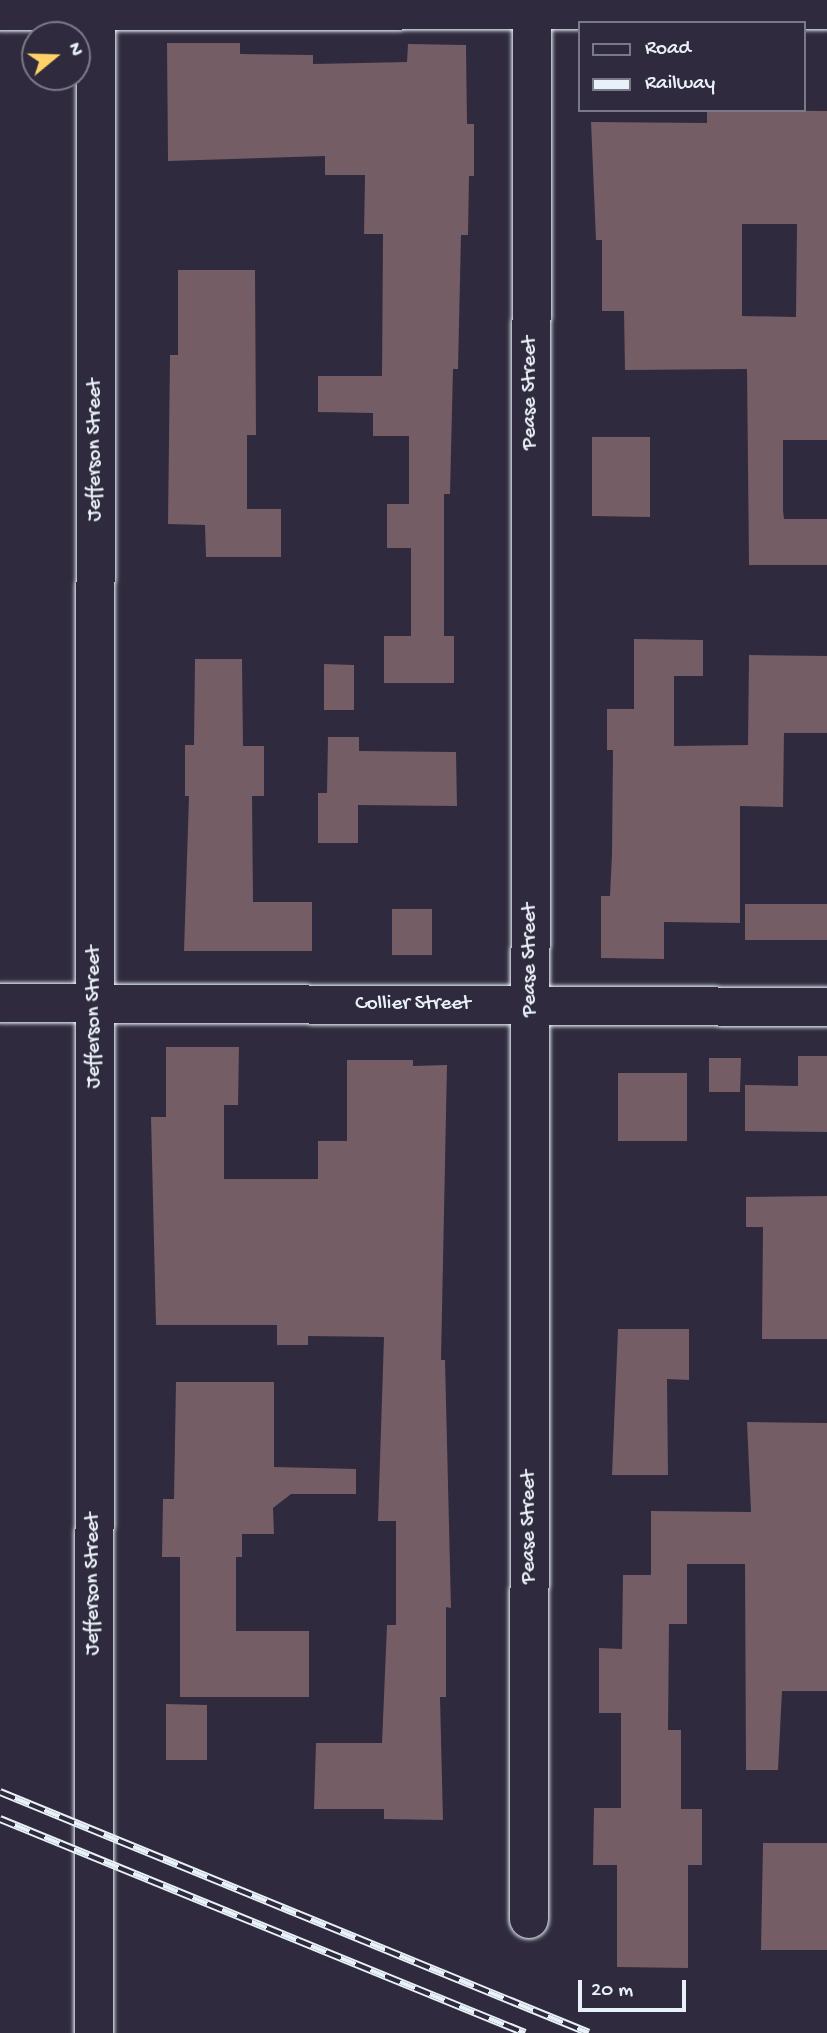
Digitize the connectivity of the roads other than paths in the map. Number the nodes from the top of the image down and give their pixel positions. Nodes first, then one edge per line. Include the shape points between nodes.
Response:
1 (532, 5) edge
2 (96, 6) edge
3 (827, 10) edge
4 (0, 11) edge
5 (0, 1003) edge
6 (95, 1004) junction
7 (531, 1006) junction
8 (827, 1007) edge
9 (529, 1919) dead end
10 (94, 2033) edge

1 - 2 street
1 - 3 street
1 - 7 street, Pease Street
2 - 4 street
2 - 6 street, Jefferson Street
5 - 6 street, Collier Street
6 - 7 street, Collier Street
6 - 10 street, Jefferson Street
7 - 8 street, Collier Street
7 - 9 street, Pease Street

